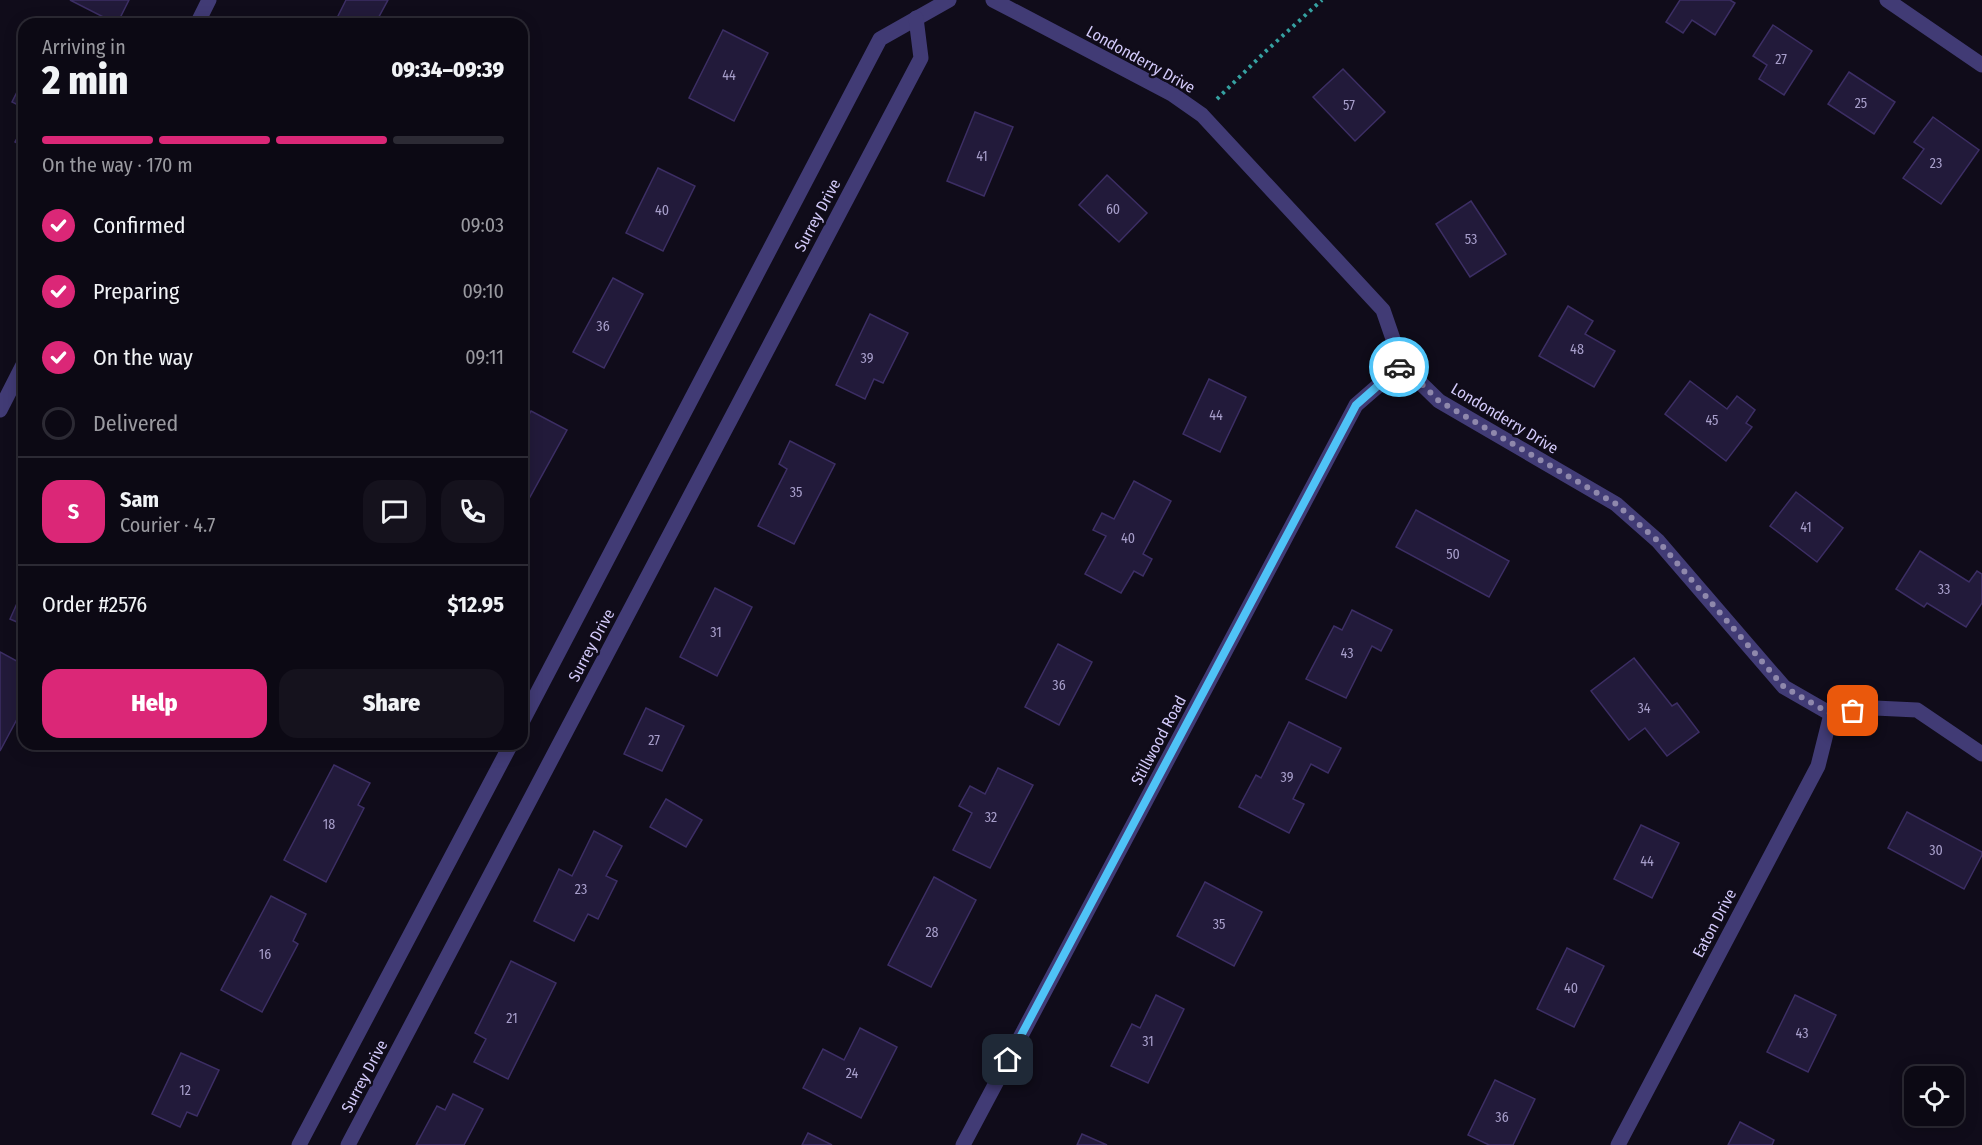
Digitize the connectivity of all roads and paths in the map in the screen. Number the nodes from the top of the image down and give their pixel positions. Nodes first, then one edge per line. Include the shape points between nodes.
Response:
1 (209, 0) edge
2 (949, 0) edge
3 (993, 0) edge
4 (1322, 0) edge
5 (1887, 0) edge
6 (200, 18) edge
7 (916, 18) junction
8 (1982, 65) edge
9 (1202, 115) junction
10 (1402, 365) junction
11 (18, 375) edge
12 (0, 410) edge
13 (528, 711) edge
14 (1831, 714) junction
15 (508, 750) edge
16 (1982, 754) edge
17 (299, 1145) edge
18 (348, 1145) edge
19 (963, 1145) edge
20 (1618, 1145) edge

1 - 6 street
2 - 7 street
3 - 9 street, Londonderry Drive via 1172,94
4 - 9 path
5 - 8 street
7 - 13 street, Surrey Drive via 880,39
7 - 18 street, Surrey Drive via 921,58
9 - 10 street, Londonderry Drive via 1383,310
10 - 14 street, Londonderry Drive via 1439,401 1616,504 1658,541 1784,687
10 - 19 street, Stillwood Road via 1356,405
11 - 12 street
14 - 16 street via 1875,708 1917,710
14 - 20 street, Eaton Drive via 1818,766
15 - 17 street, Surrey Drive

